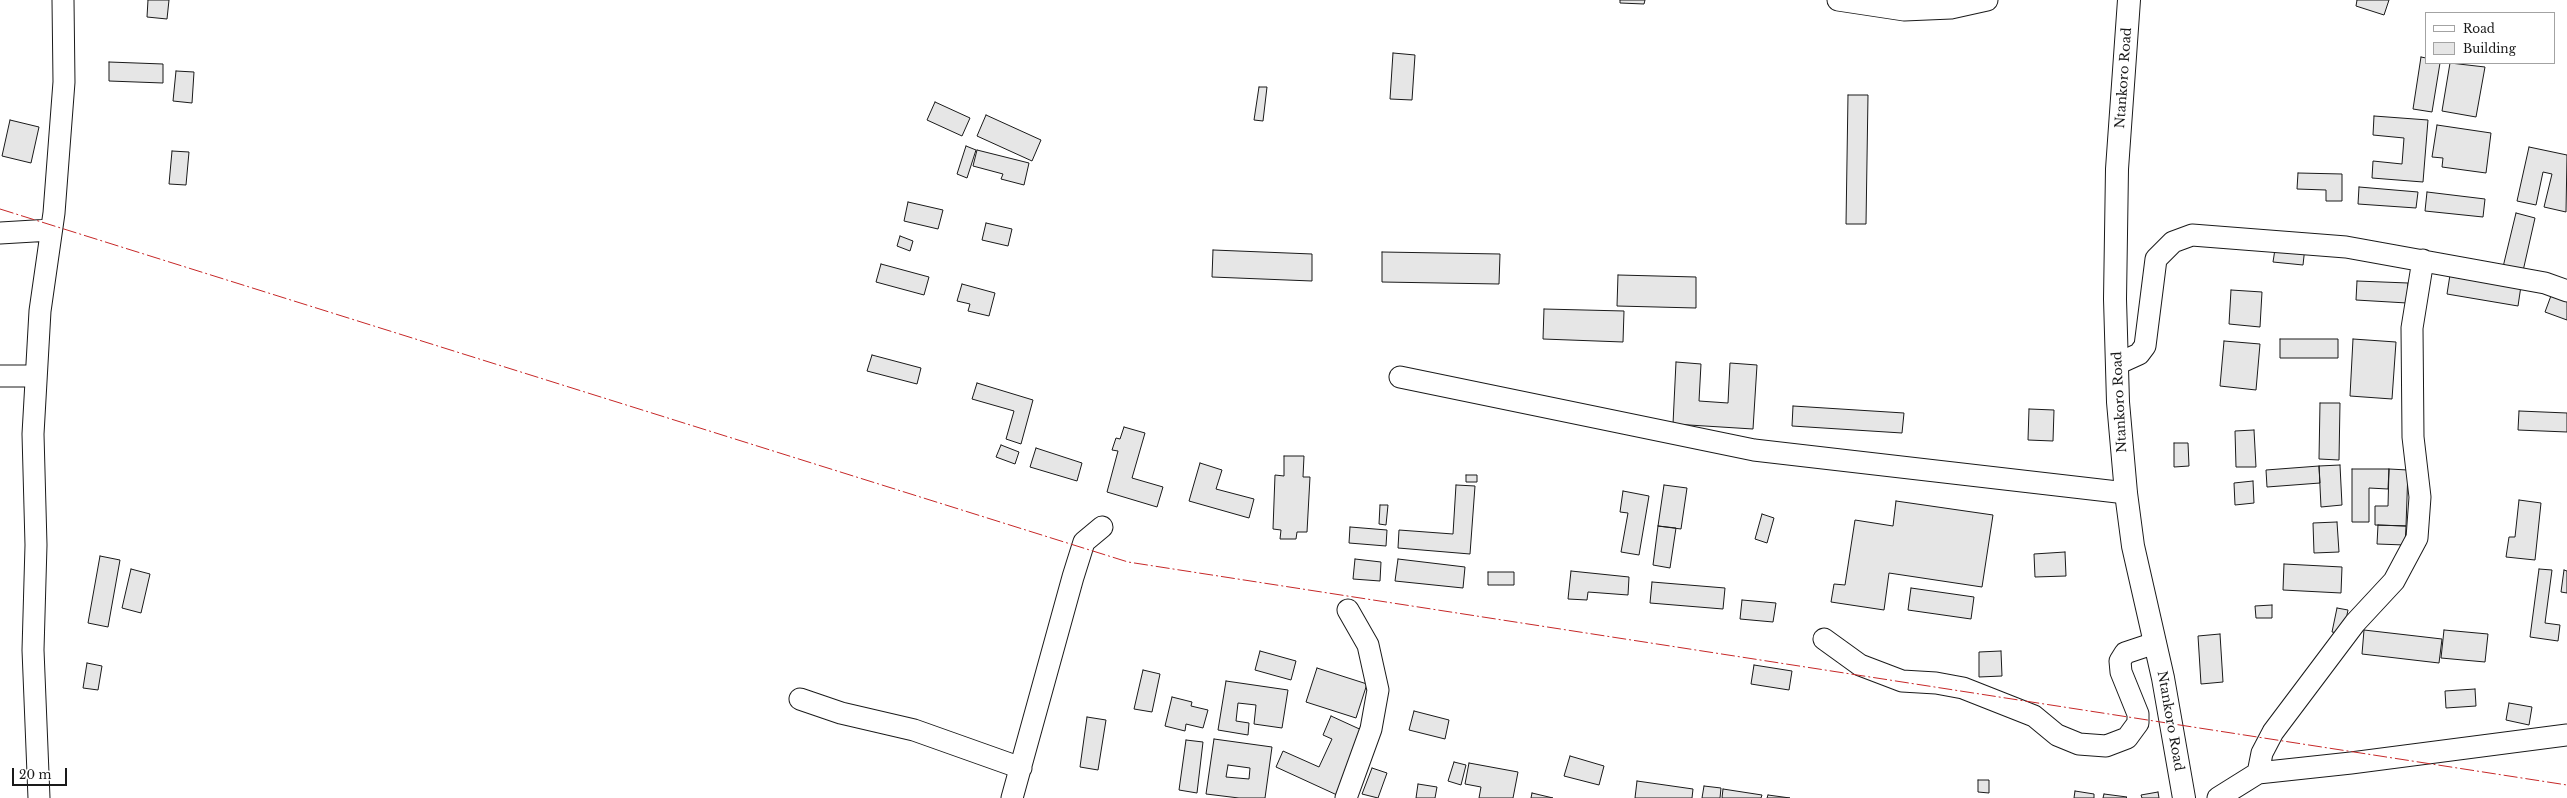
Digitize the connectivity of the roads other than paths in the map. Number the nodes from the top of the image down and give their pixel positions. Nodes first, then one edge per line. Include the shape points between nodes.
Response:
1 (63, 0) edge
2 (1838, 0) edge
3 (1987, 0) edge
4 (2129, 0) edge
5 (52, 230) junction
6 (0, 233) edge
7 (2423, 260) junction
8 (2567, 290) edge
9 (2117, 364) junction
10 (0, 376) edge
11 (35, 376) junction
12 (1400, 377) dead end
13 (2126, 493) junction
14 (1102, 527) dead end
15 (1348, 610) dead end
16 (1824, 639) dead end
17 (2155, 643) junction
18 (800, 699) dead end
19 (2567, 735) edge
20 (1021, 768) junction
21 (2258, 773) junction
22 (39, 798) edge
23 (1012, 798) edge
24 (1346, 798) edge
25 (2184, 798) edge
26 (2218, 798) edge

1 - 5 street via 64,82
2 - 3 street via 1904,10 1951,8
4 - 9 main road, Ntankoro Road via 2117,169 2114,299
5 - 6 street
5 - 11 street via 40,311
7 - 8 street via 2545,283
7 - 9 street via 2346,247 2192,235 2173,242 2156,259 2145,346 2139,354
7 - 21 street via 2412,328 2413,437 2420,497 2417,538 2394,581 2355,623 2272,732 2262,753
9 - 13 main road, Ntankoro Road
10 - 11 street
11 - 22 street via 33,434 36,545 33,650
12 - 13 street via 1754,450
13 - 17 main road, Ntankoro Road via 2133,546
14 - 20 street via 1084,542
15 - 24 street via 1368,645 1378,690 1371,729
16 - 17 street via 1860,665 1902,681 1963,688 2034,716 2057,735 2079,744 2106,746 2127,738 2138,723 2138,714 2125,684 2120,661 2125,653
17 - 25 main road, Ntankoro Road
18 - 20 street via 841,713 914,730
19 - 21 street
20 - 23 street
21 - 26 street

